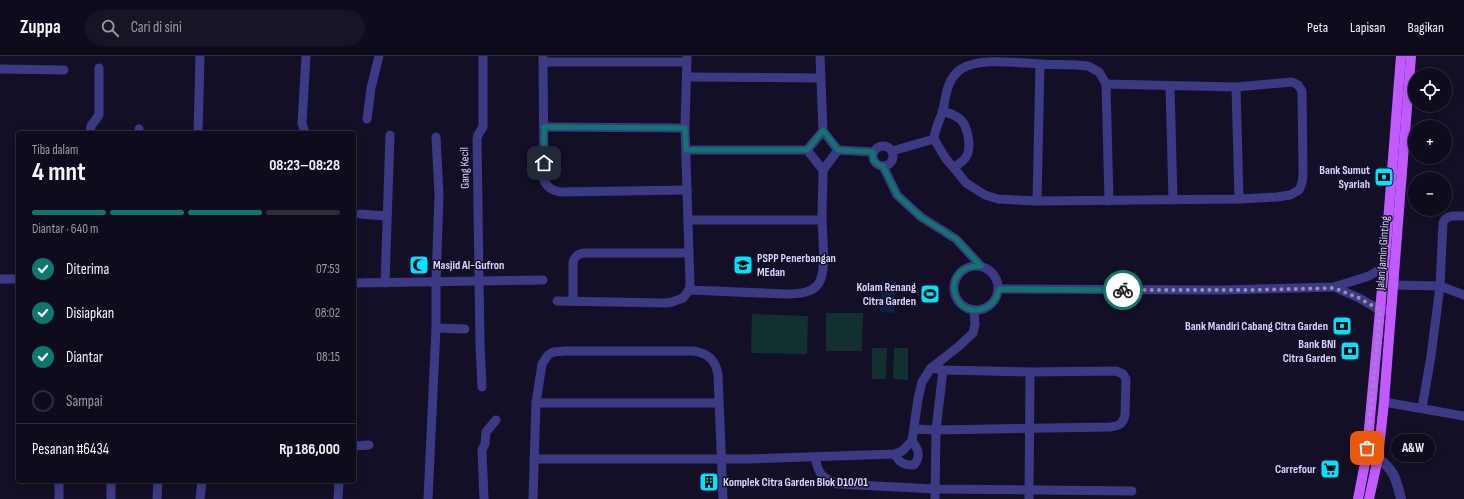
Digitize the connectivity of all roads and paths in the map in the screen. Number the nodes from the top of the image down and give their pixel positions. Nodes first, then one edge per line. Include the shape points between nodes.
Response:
1 (200, 56) edge
2 (306, 56) edge
3 (379, 56) edge
4 (483, 56) edge
5 (820, 56) edge
6 (1400, 56) edge
7 (1411, 56) edge
8 (543, 59) edge
9 (687, 59) edge
10 (1040, 64) junction
11 (99, 68) dead end
12 (0, 69) edge
13 (64, 70) dead end
14 (687, 77) junction
15 (820, 78) junction
16 (1106, 84) junction
17 (1170, 86) junction
18 (1236, 87) junction
19 (942, 111) junction
20 (368, 119) dead end
21 (544, 127) junction
22 (685, 128) junction
23 (823, 130) junction
24 (90, 131) edge
25 (198, 131) edge
26 (304, 131) edge
27 (390, 134) dead end
28 (436, 137) dead end
29 (934, 139) junction
30 (686, 150) junction
31 (807, 150) junction
32 (838, 150) junction
33 (892, 151) junction
34 (873, 152) junction
35 (883, 166) junction
36 (954, 168) junction
37 (824, 170) junction
38 (687, 190) junction
39 (1239, 199) junction
40 (1173, 200) junction
41 (1109, 201) junction
42 (1037, 202) junction
43 (360, 214) dead end
44 (386, 216) junction
45 (1464, 216) edge
46 (688, 220) junction
47 (822, 220) junction
48 (690, 253) junction
49 (981, 266) junction
50 (1384, 267) junction
51 (1395, 268) junction
52 (0, 279) edge
53 (16, 279) edge
54 (543, 280) dead end
55 (436, 281) junction
56 (478, 281) junction
57 (356, 282) edge
58 (385, 283) junction
59 (1394, 285) junction
60 (1440, 286) junction
61 (1334, 288) junction
62 (999, 289) junction
63 (689, 290) junction
64 (1464, 295) edge
65 (557, 301) dead end
66 (573, 301) junction
67 (974, 310) junction
68 (1380, 310) junction
69 (1392, 311) junction
70 (436, 328) junction
71 (465, 329) dead end
72 (931, 368) junction
73 (943, 370) junction
74 (1030, 372) junction
75 (482, 387) dead end
76 (1384, 402) junction
77 (536, 403) junction
78 (718, 403) junction
79 (1422, 408) junction
80 (1464, 416) edge
81 (496, 420) dead end
82 (914, 429) junction
83 (1030, 429) junction
84 (936, 430) junction
85 (912, 441) junction
86 (369, 445) dead end
87 (356, 446) edge
88 (895, 454) junction
89 (815, 457) junction
90 (1378, 458) junction
91 (534, 459) junction
92 (722, 459) junction
93 (59, 483) edge
94 (111, 483) edge
95 (158, 483) edge
96 (202, 483) edge
97 (339, 483) edge
98 (935, 489) junction
99 (1132, 491) dead end
100 (1029, 494) edge
101 (59, 499) edge
102 (111, 499) edge
103 (157, 499) edge
104 (200, 499) edge
105 (338, 499) edge
106 (428, 499) edge
107 (484, 499) edge
108 (533, 499) edge
109 (723, 499) edge
110 (935, 499) edge
111 (1358, 499) edge
112 (1369, 499) edge
113 (1401, 499) edge

1 - 25 street
2 - 26 street via 302,123
3 - 20 street via 371,88
4 - 56 street, Gang Kecil via 483,127 477,139
5 - 15 street
6 - 50 main road, Jalan Jamin Ginting
7 - 51 main road, Jalan Jamin Ginting
8 - 9 street
8 - 21 street
9 - 14 street
10 - 16 street via 1088,66 1099,72
10 - 19 street via 995,61 961,69 952,78 947,89
10 - 42 street
11 - 24 street via 99,115
12 - 13 street
14 - 15 street
14 - 22 street
15 - 23 street
16 - 17 street
16 - 41 street
17 - 18 street
17 - 40 street
18 - 39 street
18 - 39 street via 1292,82 1302,91 1304,174 1299,190 1290,195
19 - 29 street
19 - 36 street via 961,120 967,133 966,157
21 - 22 street
21 - 38 street via 544,180 552,190
22 - 30 street
23 - 31 street
23 - 32 street
27 - 44 street
28 - 55 street via 439,195
29 - 33 street
29 - 36 street
30 - 31 street
30 - 38 street
31 - 37 street
32 - 34 street
32 - 37 street
33 - 34 street via 882,145
33 - 35 street via 892,159
34 - 35 street via 873,160
35 - 49 street via 897,195 921,217 956,239
36 - 42 street via 966,183 985,195 998,199
37 - 47 street
38 - 46 street
39 - 40 street
40 - 41 street
41 - 42 street
43 - 44 street
44 - 58 street
45 - 60 street via 1448,216 1444,220
46 - 47 street
46 - 48 street
47 - 63 street via 823,269 819,283 814,289 796,294
48 - 63 street
48 - 66 street via 579,254 573,263
49 - 62 street via 994,274
49 - 67 street via 963,269 954,285 954,294 958,302
50 - 51 street
50 - 61 street via 1369,276
50 - 68 main road, Jalan Jamin Ginting
51 - 59 main road, Jalan Jamin Ginting
52 - 53 street
54 - 56 street
55 - 56 street
55 - 58 street
55 - 70 street
56 - 75 street, Gang Kecil
57 - 58 street
59 - 60 street
59 - 69 main road, Jalan Jamin Ginting
60 - 64 street
60 - 79 street
61 - 62 street
61 - 68 street
62 - 67 street via 994,302 982,310
63 - 66 street via 683,298 665,303
65 - 66 street
67 - 72 street via 973,332
68 - 69 street
68 - 111 main road, Jalan Jamin Ginting via 1367,448
69 - 76 main road, Jalan Jamin Ginting
70 - 71 street
70 - 106 street
72 - 73 street
72 - 82 street via 922,382
73 - 74 street
73 - 84 street
74 - 83 street
74 - 83 street via 1112,370 1123,374 1127,384 1125,415 1119,425
76 - 79 street
76 - 90 main road, Jalan Jamin Ginting
77 - 78 street
77 - 78 street via 542,364 553,352 693,351 702,352 714,362 718,375
77 - 91 street
78 - 92 street
79 - 80 street
81 - 107 street via 486,432 482,450
82 - 84 street
82 - 85 street
83 - 84 street
83 - 100 street
84 - 98 street
85 - 88 street
85 - 88 street via 919,453 914,464 905,465
86 - 87 street
88 - 89 street
89 - 92 street
89 - 98 street via 817,467 825,479 838,484
90 - 112 main road, Jalan Jamin Ginting
90 - 113 street via 1394,473
91 - 92 street
91 - 108 street
92 - 109 street
93 - 101 street
94 - 102 street
95 - 103 street
96 - 104 street
97 - 105 street
98 - 100 street
98 - 110 street
99 - 100 street

